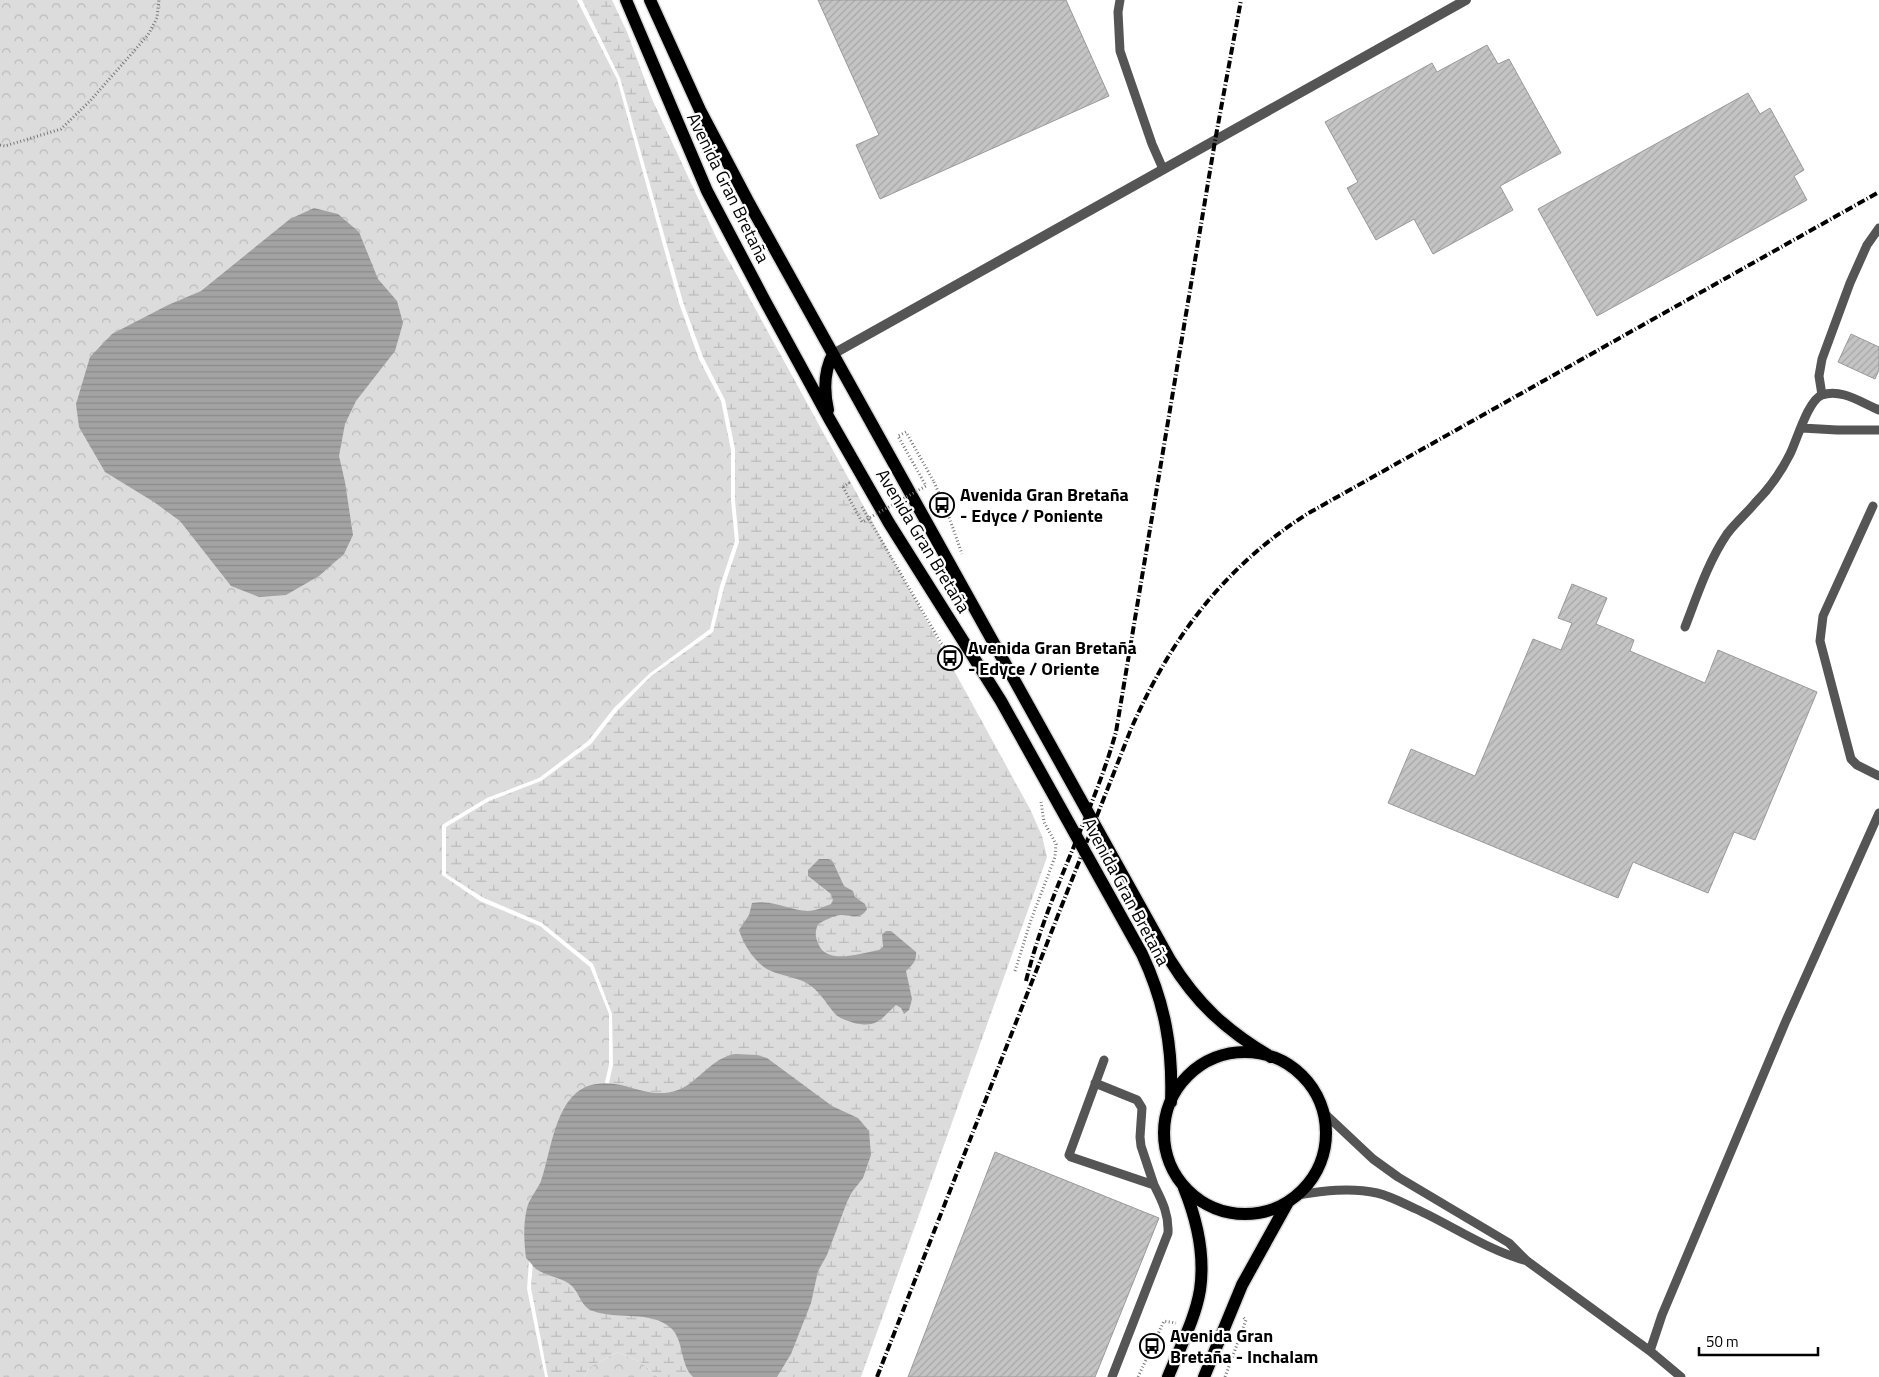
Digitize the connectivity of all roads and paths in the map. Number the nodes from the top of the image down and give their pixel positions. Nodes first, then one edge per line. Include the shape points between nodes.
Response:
1 (160, 0) edge
2 (626, 0) edge
3 (650, 0) edge
4 (1120, 0) edge
5 (1466, 0) edge
6 (0, 145) edge
7 (1163, 169) junction
8 (1879, 228) edge
9 (833, 354) junction
10 (1822, 395) junction
11 (1879, 410) edge
12 (830, 420) junction
13 (1802, 428) junction
14 (1879, 430) edge
15 (853, 492) dead end
16 (858, 500) dead end
17 (1873, 506) dead end
18 (952, 570) junction
19 (1684, 627) dead end
20 (974, 658) junction
21 (1879, 776) edge
22 (1045, 780) junction
23 (1879, 812) edge
24 (1015, 971) dead end
25 (1271, 1057) junction
26 (1104, 1060) dead end
27 (1095, 1083) junction
28 (1171, 1102) junction
29 (1323, 1112) junction
30 (1154, 1184) junction
31 (1182, 1184) junction
32 (1292, 1199) junction
33 (1527, 1261) junction
34 (1189, 1326) junction
35 (1650, 1351) junction
36 (1112, 1377) edge
37 (1138, 1377) edge
38 (1168, 1377) edge
39 (1204, 1377) edge
40 (1681, 1377) edge

1 - 6 path via 157,18 148,35 61,129
2 - 12 main road, Avenida Gran Bretaña via 707,191
3 - 9 main road, Avenida Gran Bretaña via 700,110
4 - 7 lane via 1120,51
5 - 7 street
7 - 9 street
8 - 10 lane via 1867,245 1850,283 1822,358 1819,376
9 - 12 main road via 826,380
9 - 18 main road, Avenida Gran Bretaña
10 - 11 lane via 1841,394
10 - 13 lane via 1811,404
12 - 20 main road, Avenida Gran Bretaña
13 - 14 lane
13 - 19 lane via 1769,487 1720,545
15 - 18 path, bridge via 848,483 843,487 862,522 926,486 898,436 906,432 934,482 963,557
16 - 20 path via 947,651 960,663
17 - 21 lane via 1823,616 1820,632 1822,651 1851,759
18 - 25 main road, Avenida Gran Bretaña via 1180,976 1199,1002 1224,1025
20 - 22 main road, Avenida Gran Bretaña
22 - 24 path via 1042,812 1056,844 1056,857
22 - 28 main road, Avenida Gran Bretaña via 1156,984 1169,1042
23 - 35 lane via 1785,1023 1662,1315
25 - 28 main road via 1249,1053 1217,1058 1190,1075
25 - 29 main road via 1291,1066 1304,1078
26 - 27 lane
27 - 30 lane via 1140,1104 1141,1146
27 - 30 lane via 1069,1155
28 - 31 main road via 1165,1139 1172,1167
29 - 32 main road via 1326,1134 1322,1157 1312,1178
29 - 33 lane via 1373,1159 1498,1235
30 - 36 lane via 1166,1212 1168,1233
31 - 32 main road via 1204,1202 1232,1212 1266,1211
31 - 34 main road via 1194,1215 1202,1264 1200,1290
32 - 33 lane via 1337,1190 1378,1193 1427,1214 1503,1254
32 - 39 main road via 1242,1285
33 - 35 lane
34 - 37 path via 1164,1321
34 - 38 main road
35 - 40 lane

